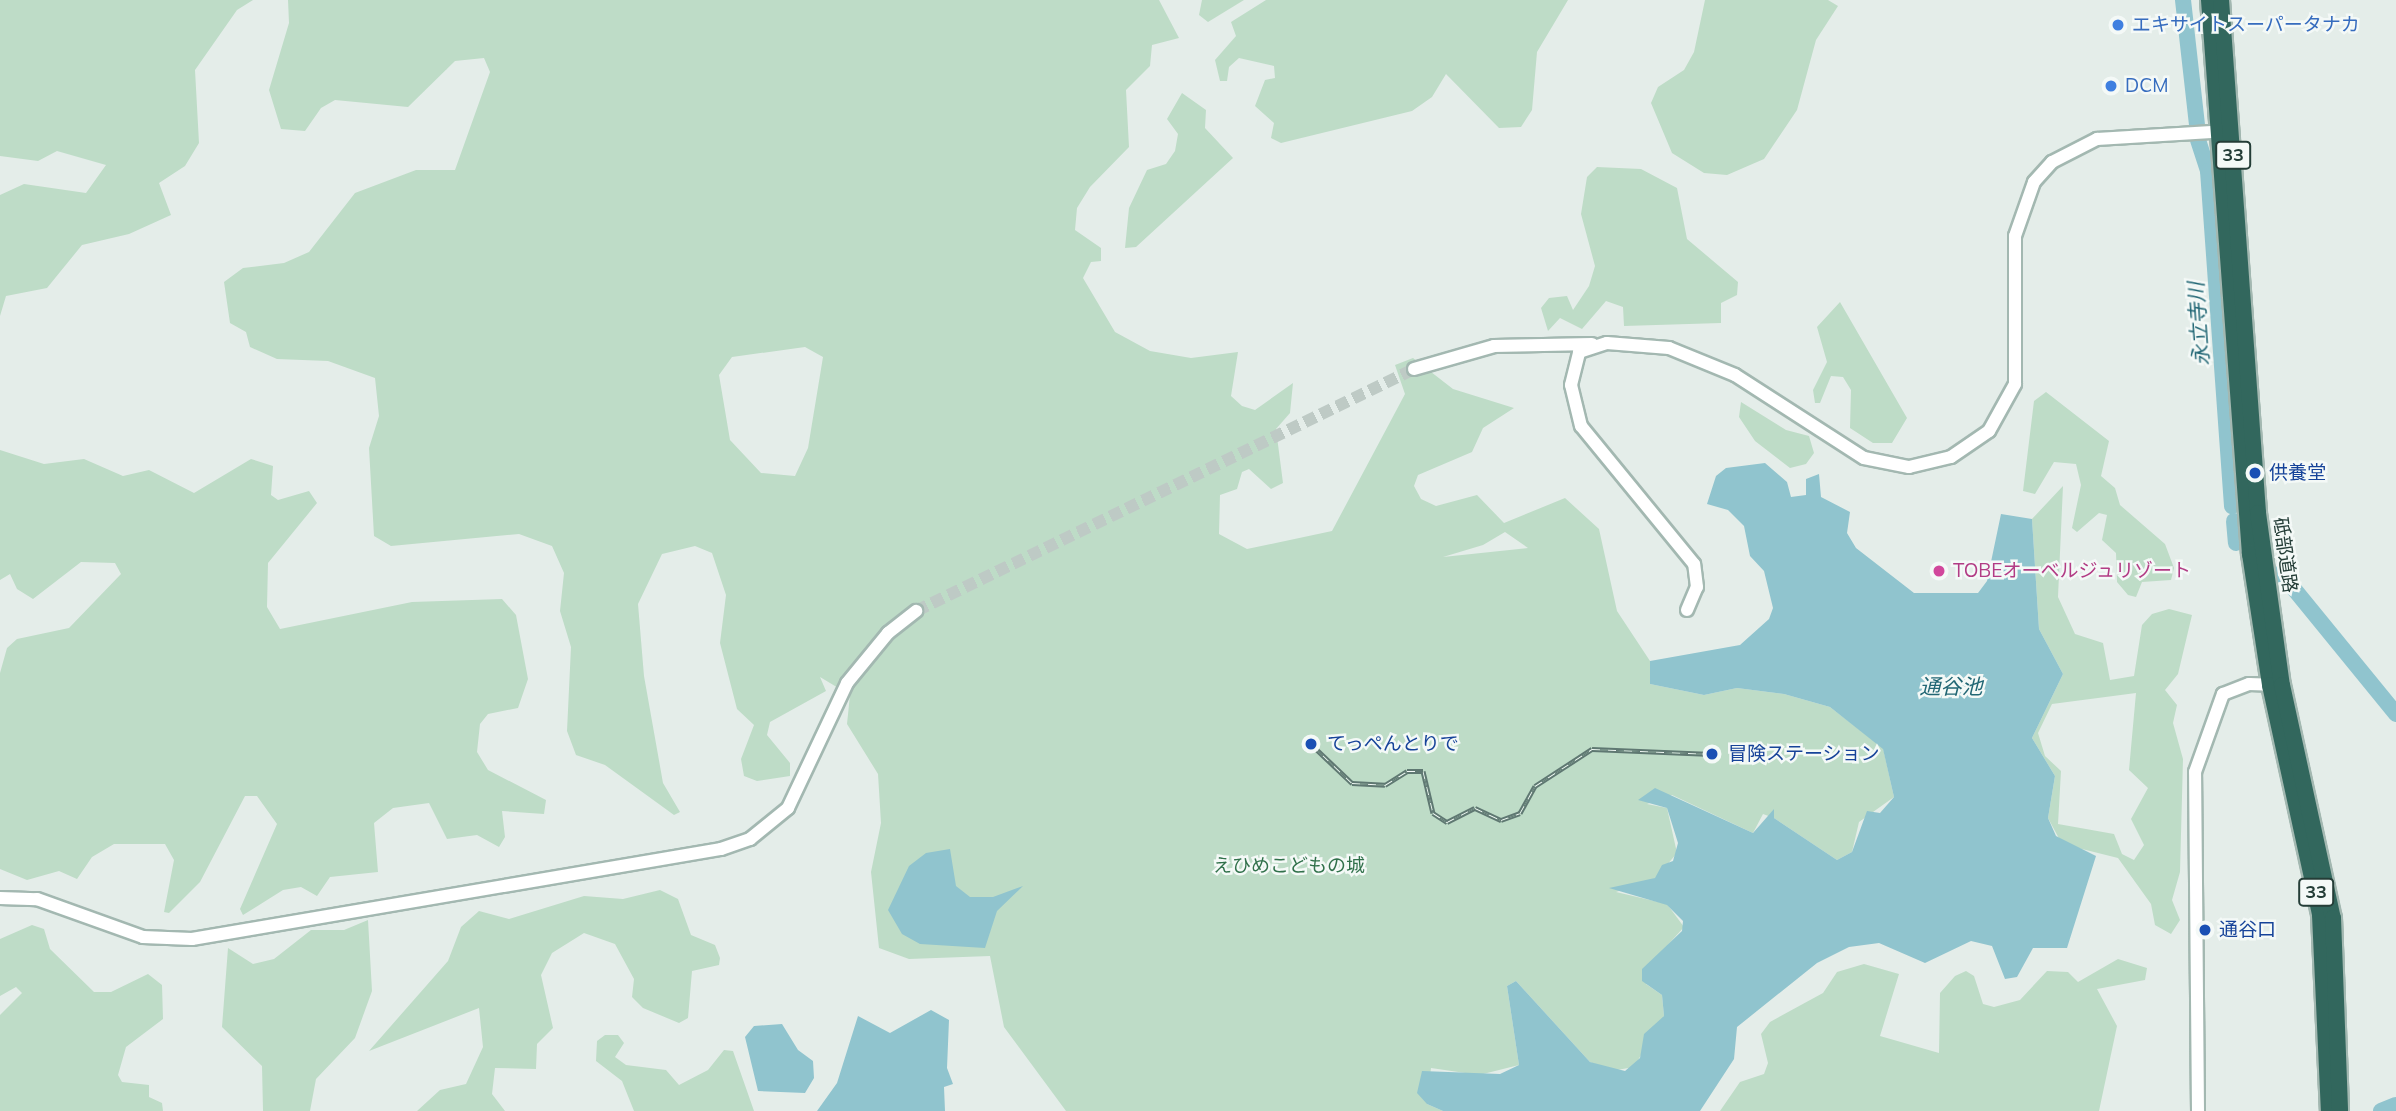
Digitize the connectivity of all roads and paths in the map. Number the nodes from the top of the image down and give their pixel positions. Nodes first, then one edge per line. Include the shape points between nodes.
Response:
1 (2209, 0) edge
2 (2221, 0) edge
3 (2225, 131) junction
4 (1592, 344) junction
5 (1414, 369) tunnel mouth
6 (1687, 610) dead end
7 (916, 611) tunnel mouth
8 (2276, 685) junction
9 (0, 898) edge
10 (2335, 1106) edge
11 (2198, 1111) edge

1 - 3 highway, 砥部道路 / 33
2 - 3 highway, 砥部道路 / 33
3 - 4 street via 2097,139 2052,163 2034,183 2015,236 2015,384 1989,432 1951,457 1888,466 1843,446 1698,356 1630,343
3 - 8 highway, 砥部道路 / 33 via 2245,502
4 - 5 street via 1494,346
4 - 6 street via 1574,364 1573,406 1581,426 1694,564 1697,587
7 - 9 street via 888,633 848,683 788,808 750,839 721,849 192,939 143,937 37,899
8 - 10 highway, 砥部道路 / 33 via 2320,915
8 - 11 street via 2223,694 2195,772

